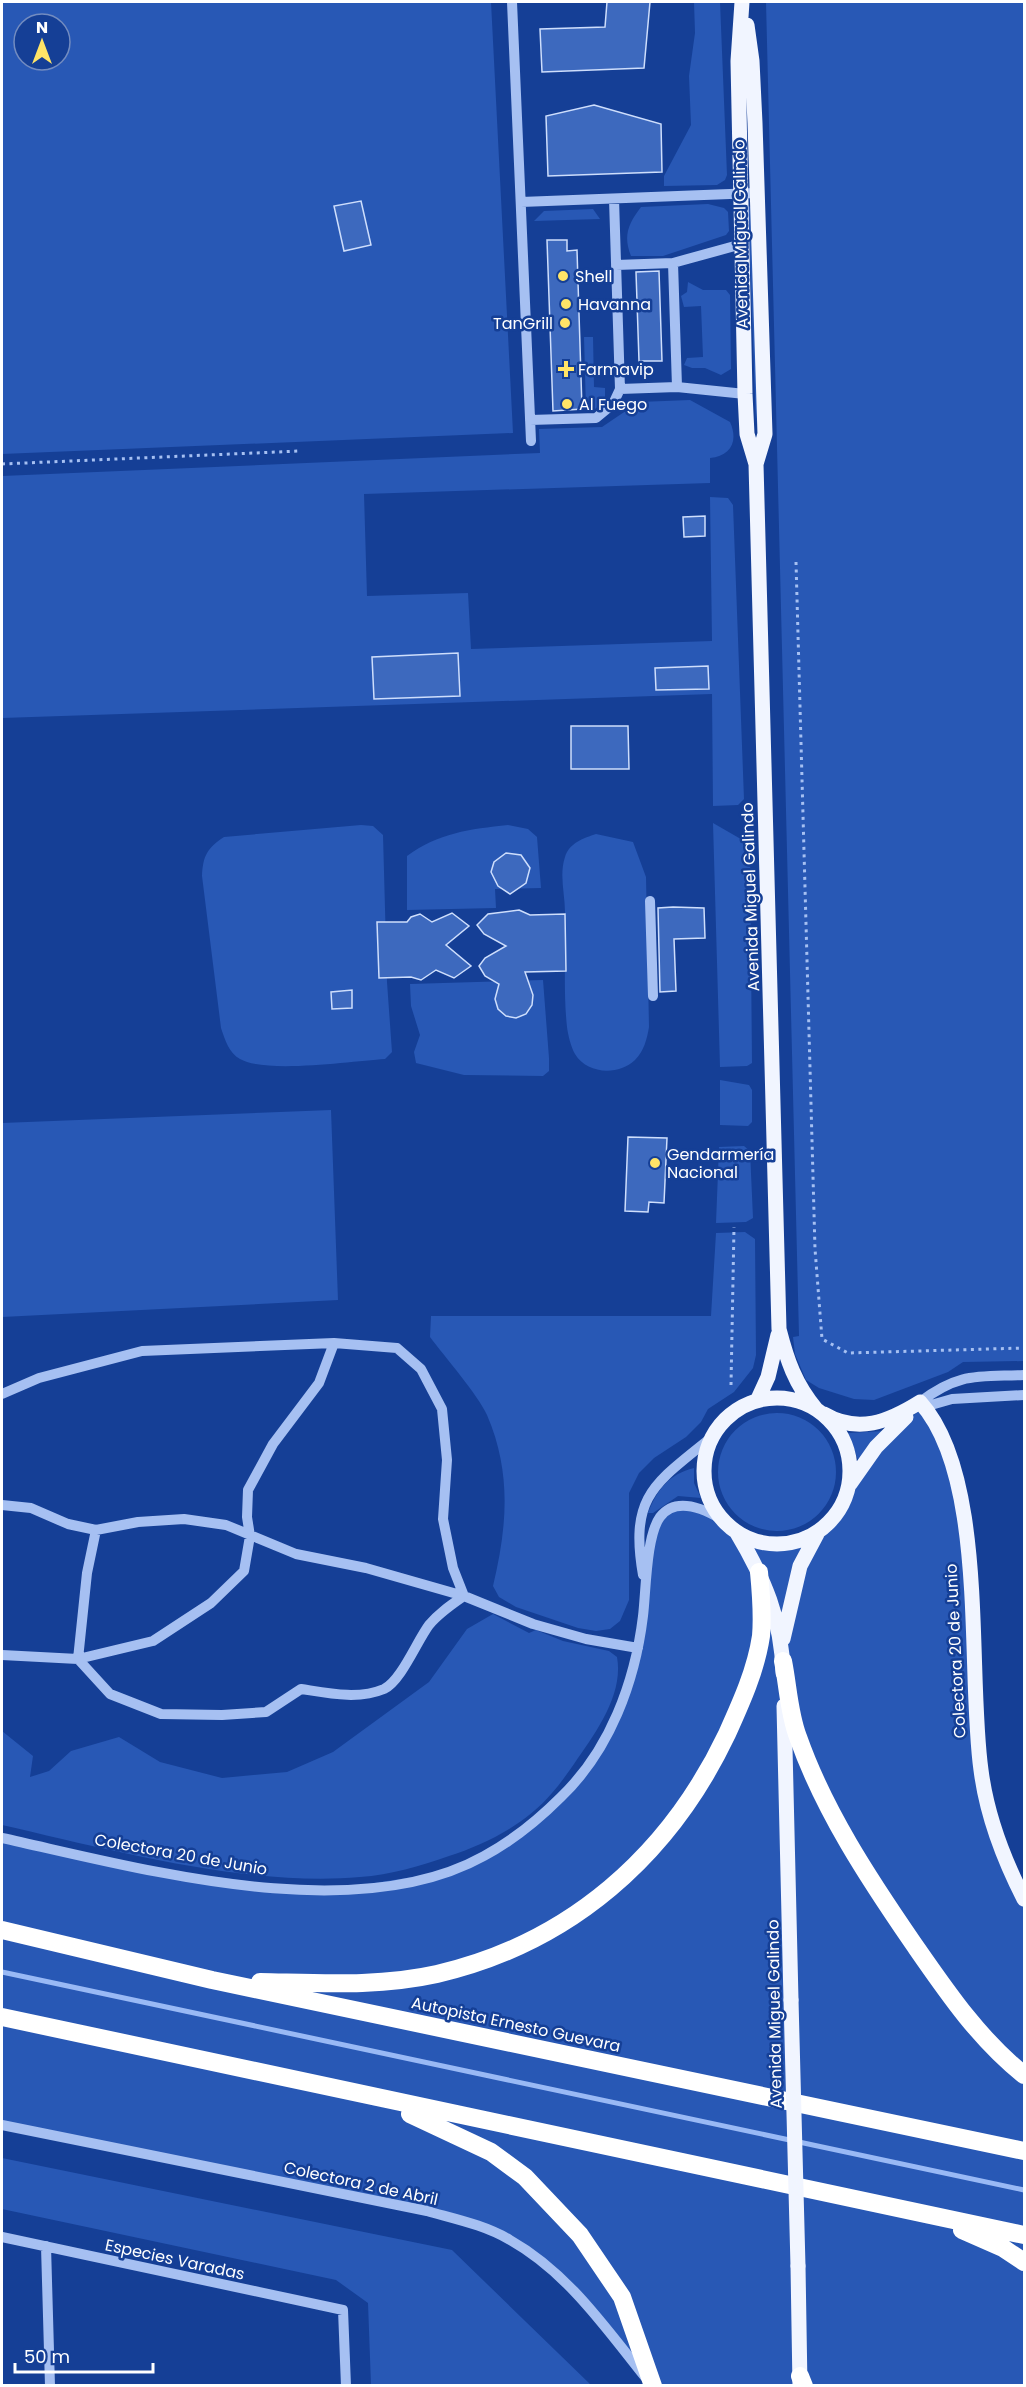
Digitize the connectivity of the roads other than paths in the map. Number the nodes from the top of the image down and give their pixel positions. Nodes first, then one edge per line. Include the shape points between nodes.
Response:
1 (512, 2) edge
2 (743, 2) edge
3 (749, 194) junction
4 (614, 199) junction
5 (521, 202) junction
6 (742, 244) junction
7 (673, 263) junction
8 (616, 265) junction
9 (677, 387) junction
10 (620, 389) junction
11 (745, 394) junction
12 (530, 420) junction
13 (531, 441) dead end
14 (756, 464) junction
15 (650, 901) dead end
16 (653, 996) dead end
17 (779, 1329) junction
18 (334, 1343) junction
19 (1024, 1375) edge
20 (2, 1394) edge
21 (1024, 1395) edge
22 (757, 1401) junction
23 (922, 1404) junction
24 (820, 1412) junction
25 (713, 1436) junction
26 (850, 1484) junction
27 (2, 1505) edge
28 (722, 1519) junction
29 (96, 1530) junction
30 (737, 1533) junction
31 (817, 1534) junction
32 (250, 1536) junction
33 (759, 1572) junction
34 (644, 1581) junction
35 (464, 1596) junction
36 (783, 1641) junction
37 (638, 1648) junction
38 (2, 1655) edge
39 (78, 1659) junction
40 (783, 1661) junction
41 (2, 1838) edge
42 (1024, 1899) edge
43 (2, 1930) edge
44 (212, 1980) junction
45 (2, 2017) edge
46 (1024, 2075) edge
47 (358, 2094) junction
48 (2, 2124) edge
49 (1024, 2151) edge
50 (931, 2215) junction
51 (1024, 2235) edge
52 (2, 2237) edge
53 (46, 2246) junction
54 (1024, 2262) edge
55 (802, 2382) edge
56 (50, 2385) edge
57 (346, 2385) edge
58 (653, 2385) edge

1 - 5 street
2 - 3 main road, Avenida Miguel Galindo via 738,61
3 - 4 street
3 - 6 main road, Avenida Miguel Galindo
3 - 14 main road, Avenida Miguel Galindo via 765,434
4 - 5 street
4 - 8 street
5 - 12 street
6 - 7 street
6 - 11 main road, Avenida Miguel Galindo
7 - 8 street
7 - 9 street
8 - 10 street
9 - 10 street
9 - 11 street
10 - 12 street via 613,404 596,418
11 - 14 main road, Avenida Miguel Galindo via 747,434
12 - 13 street
14 - 17 main road, Avenida Miguel Galindo
15 - 16 street
17 - 22 main road, Avenida Miguel Galindo via 768,1377
17 - 24 main road, Avenida Miguel Galindo via 791,1372 801,1391
18 - 20 street via 142,1351 39,1378
18 - 32 street via 319,1383 273,1444 248,1490
18 - 35 street via 397,1348 421,1369 442,1409 447,1460 443,1519 453,1568
19 - 23 street via 948,1382
21 - 23 street via 962,1397
22 - 24 main road via 787,1399
22 - 25 main road via 731,1414
23 - 24 main road via 868,1425 837,1422
23 - 26 main road via 888,1434
23 - 42 main road, Colectora 20 de Junio via 940,1431 958,1487 974,1629 975,1718 981,1771 990,1819
24 - 26 main road via 837,1428 846,1445 851,1464
25 - 28 main road via 706,1453 705,1488
25 - 34 street, Colectora 20 de Junio via 656,1483 643,1507 639,1552
26 - 31 main road via 844,1503
27 - 29 street via 31,1508 68,1524
28 - 30 main road
28 - 34 street, Colectora 20 de Junio via 693,1505 661,1515 653,1531
29 - 32 street via 184,1519 226,1525
29 - 39 street
30 - 31 main road via 756,1542 777,1545
30 - 33 main road, Avenida Miguel Galindo
31 - 36 main road, Avenida Miguel Galindo via 800,1566
32 - 35 street via 296,1554 366,1568
32 - 39 street via 244,1570 211,1603 153,1641
33 - 36 main road, Avenida Miguel Galindo
33 - 44 highway via 761,1636 737,1713 716,1758 667,1833 629,1873 590,1905 540,1937 486,1960 437,1974 350,1984
34 - 37 street, Colectora 20 de Junio
35 - 37 street via 544,1627
35 - 39 street via 441,1611 427,1627 405,1666 385,1689 347,1695 302,1689 266,1712 160,1714 110,1694
36 - 40 main road, Avenida Miguel Galindo
37 - 41 street, Colectora 20 de Junio via 630,1684 611,1726 592,1759 562,1797 521,1832 483,1856 445,1872 384,1887 322,1891 242,1886
38 - 39 street
40 - 46 highway via 797,1734 814,1779 849,1845 958,2008 987,2043
40 - 55 main road, Avenida Miguel Galindo, bridge
43 - 44 highway, Autopista Ernesto Guevara
44 - 49 highway, Autopista Ernesto Guevara
45 - 47 highway
47 - 50 highway
47 - 58 highway via 430,2121 491,2152 525,2177 580,2235 622,2297
48 - 58 street, Colectora 2 de Abril via 427,2211 509,2239 545,2263 581,2298
50 - 51 highway
50 - 54 highway via 1003,2248
52 - 53 street, Especies Varadas
53 - 56 street
53 - 57 street, Especies Varadas via 343,2310

